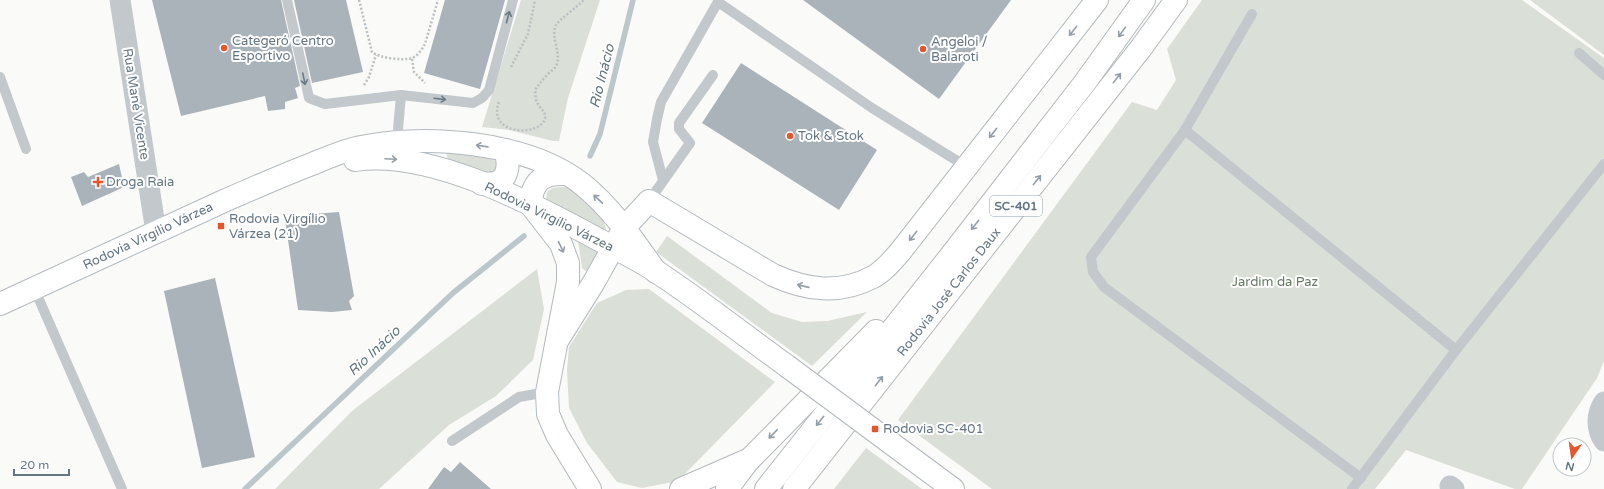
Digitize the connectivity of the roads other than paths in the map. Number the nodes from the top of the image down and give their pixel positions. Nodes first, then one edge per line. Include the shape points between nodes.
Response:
1 (120, 0) edge
2 (287, 0) edge
3 (513, 0) edge
4 (1097, 0) edge
5 (1144, 0) edge
6 (1176, 0) edge
7 (718, 1) edge
8 (1252, 14) dead end
9 (1579, 53) dead end
10 (1604, 74) edge
11 (714, 75) dead end
12 (0, 77) edge
13 (401, 95) junction
14 (1185, 130) junction
15 (396, 141) junction
16 (26, 149) dead end
17 (505, 150) junction
18 (1604, 164) edge
19 (967, 166) junction
20 (297, 170) junction
21 (565, 174) junction
22 (663, 180) junction
23 (482, 184) junction
24 (649, 201) junction
25 (530, 204) junction
26 (624, 228) junction
27 (156, 232) junction
28 (613, 248) junction
29 (949, 258) junction
30 (637, 261) junction
31 (656, 272) junction
32 (594, 282) junction
33 (34, 288) junction
34 (0, 304) edge
35 (557, 340) junction
36 (1456, 350) junction
37 (547, 392) junction
38 (1604, 402) edge
39 (452, 441) dead end
40 (1604, 441) edge
41 (750, 459) junction
42 (1360, 478) junction
43 (588, 485) edge
44 (690, 487) edge
45 (951, 488) edge
46 (122, 489) edge
47 (606, 489) edge
48 (727, 489) edge
49 (766, 489) edge
50 (794, 489) edge
51 (1352, 489) edge

1 - 27 street, Rua Mané Vicente
2 -> 13 lane via 308,98 325,104
13 -> 3 lane via 473,103 482,98 489,90
4 -> 19 main road
5 -> 29 main road, Rodovia José Carlos Daux / SC-401 via 1086,81
50 -> 6 main road, Rodovia José Carlos Daux / SC-401
7 - 19 lane via 872,108
7 - 22 lane via 661,102 653,142
8 - 14 lane
9 - 10 lane
11 - 22 lane via 679,123 680,130 690,143
12 - 16 lane
13 - 15 lane
14 - 36 lane
14 - 42 lane via 1091,257 1093,272 1104,287
17 -> 15 main road, Rodovia Virgílio Várzea via 454,142
15 - 20 main road, Rodovia Virgílio Várzea via 359,147
17 - 21 main road, Rodovia Virgílio Várzea via 528,156
17 - 23 main road via 509,161 502,179 495,183
18 - 36 lane
19 -> 24 main road via 888,266 873,277 843,288 807,287 772,275
20 -> 23 main road, Rodovia Virgílio Várzea via 367,158 396,159 452,172
20 - 27 main road, Rodovia Virgílio Várzea
21 - 25 main road via 543,177 535,185
26 -> 21 main road, Rodovia Virgílio Várzea via 582,184
22 - 24 lane
23 - 25 main road, Rodovia Virgílio Várzea
24 - 26 main road
25 - 28 main road, Rodovia Virgílio Várzea
25 -> 35 main road via 561,244 568,263 568,282
26 - 28 main road
26 - 31 main road, Rodovia Virgílio Várzea
27 - 33 main road, Rodovia Virgílio Várzea
28 - 30 main road, Rodovia Virgílio Várzea
28 - 32 main road
29 -> 41 main road
29 -> 49 main road, Rodovia José Carlos Daux / SC-401
30 - 31 main road, Rodovia Virgílio Várzea
30 - 32 main road via 622,265
31 - 45 main road, Rodovia Virgílio Várzea, bridge
32 - 35 main road
33 - 34 main road, Rodovia Virgílio Várzea
33 - 46 lane
35 - 37 main road
36 - 42 lane
37 - 39 lane via 519,397
37 - 43 main road via 548,414 557,435
38 - 40 street via 1597,423 1599,434
41 - 44 main road
41 - 48 main road
42 - 51 lane
43 - 47 main road

